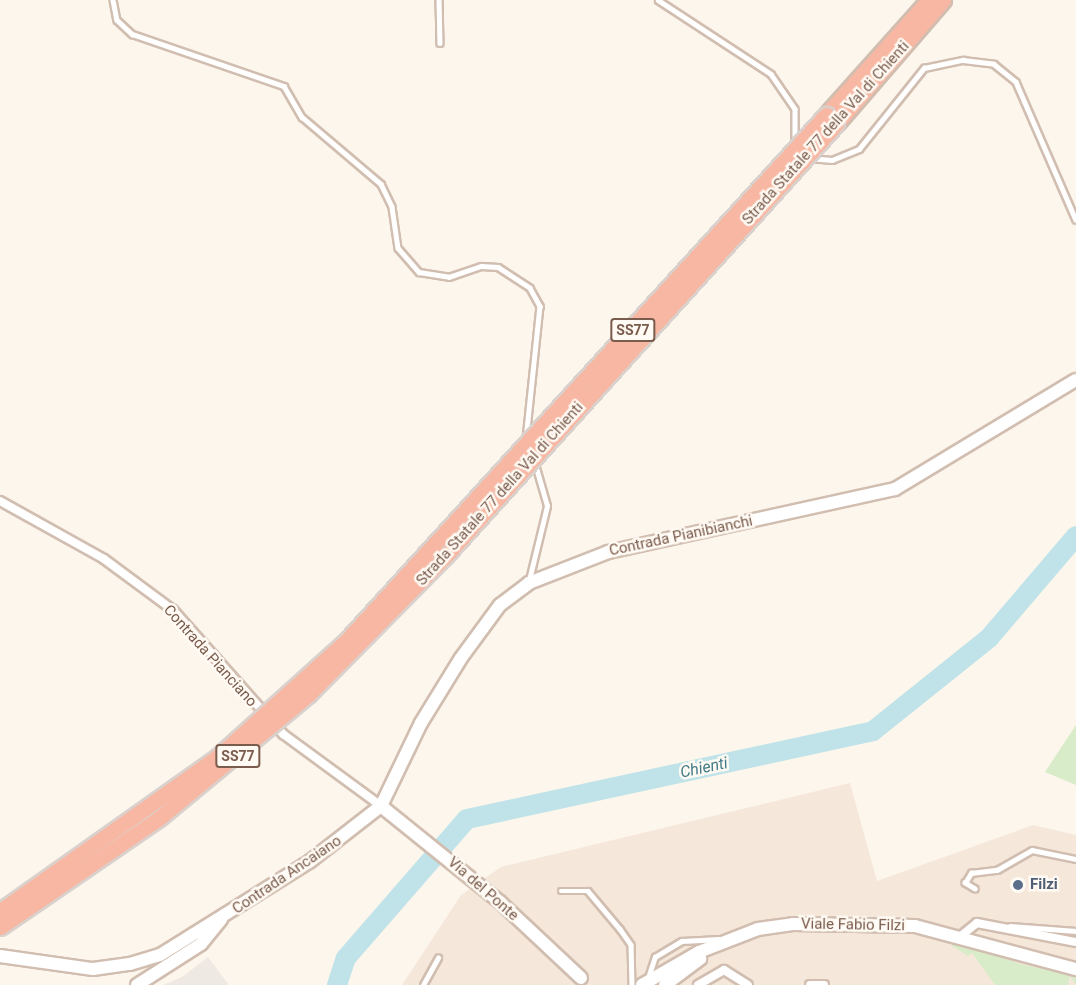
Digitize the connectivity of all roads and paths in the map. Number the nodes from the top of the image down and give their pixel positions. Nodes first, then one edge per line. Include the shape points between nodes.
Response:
1 (114, 0) edge
2 (439, 0) edge
3 (658, 0) edge
4 (929, 0) edge
5 (943, 0) edge
6 (440, 43) dead end
7 (831, 120) junction
8 (1076, 220) edge
9 (1076, 380) edge
10 (0, 501) edge
11 (529, 583) junction
12 (381, 806) junction
13 (1076, 859) edge
14 (975, 889) dead end
15 (561, 891) dead end
16 (0, 912) edge
17 (221, 919) junction
18 (994, 925) junction
19 (0, 927) edge
20 (1076, 931) edge
21 (962, 935) junction
22 (734, 938) junction
23 (1076, 942) edge
24 (0, 956) edge
25 (438, 958) dead end
26 (1076, 969) edge
27 (585, 983) edge
28 (645, 983) edge
29 (137, 985) edge
30 (423, 985) edge
31 (632, 985) edge
32 (665, 985) edge
33 (698, 985) edge
34 (748, 985) edge
35 (810, 985) edge
36 (824, 985) edge

1 - 11 lane via 117,20 132,34 284,86 302,117 381,184 392,207 398,248 419,272 449,277 481,266 498,267 536,295 539,320 524,436 547,506 530,561
2 - 6 lane
3 - 8 lane via 771,74 795,109 795,147 813,159 832,160 859,149 924,68 963,60 1002,68 1020,91
4 - 7 highway, Strada Statale 77 della Val di Chienti / SS77
5 - 7 highway, Strada Statale 77 della Val di Chienti / SS77
7 - 16 highway, Strada Statale 77 della Val di Chienti / SS77, bridge via 439,545 331,656 179,788
7 - 19 highway, Strada Statale 77 della Val di Chienti / SS77, bridge via 448,553 309,694 158,819
9 - 11 street, Contrada Pianibianchi via 895,489 608,552
10 - 12 street, Contrada Pianciano via 104,559 173,610 283,734
11 - 12 street, Contrada Pianibianchi via 500,605 461,658 421,723
12 - 17 street, Contrada Ancaiano via 309,862
12 - 27 street, Via del Ponte via 500,902
13 - 14 lane via 1032,850 997,870 971,873 965,883
15 - 31 lane via 588,891 620,929 631,945
17 - 24 street via 160,955 130,964 93,969
17 - 29 street, Contrada Ancaiano via 201,944
18 - 20 lane
18 - 21 street via 977,923
18 - 23 street
21 - 22 street, Viale Fabio Filzi via 866,922 793,924
21 - 26 street, Viale Fabio Filzi
22 - 28 street, Viale Fabio Filzi
22 - 32 street, Viale Fabio Filzi
25 - 30 lane
33 - 34 street via 724,970
35 - 36 street

